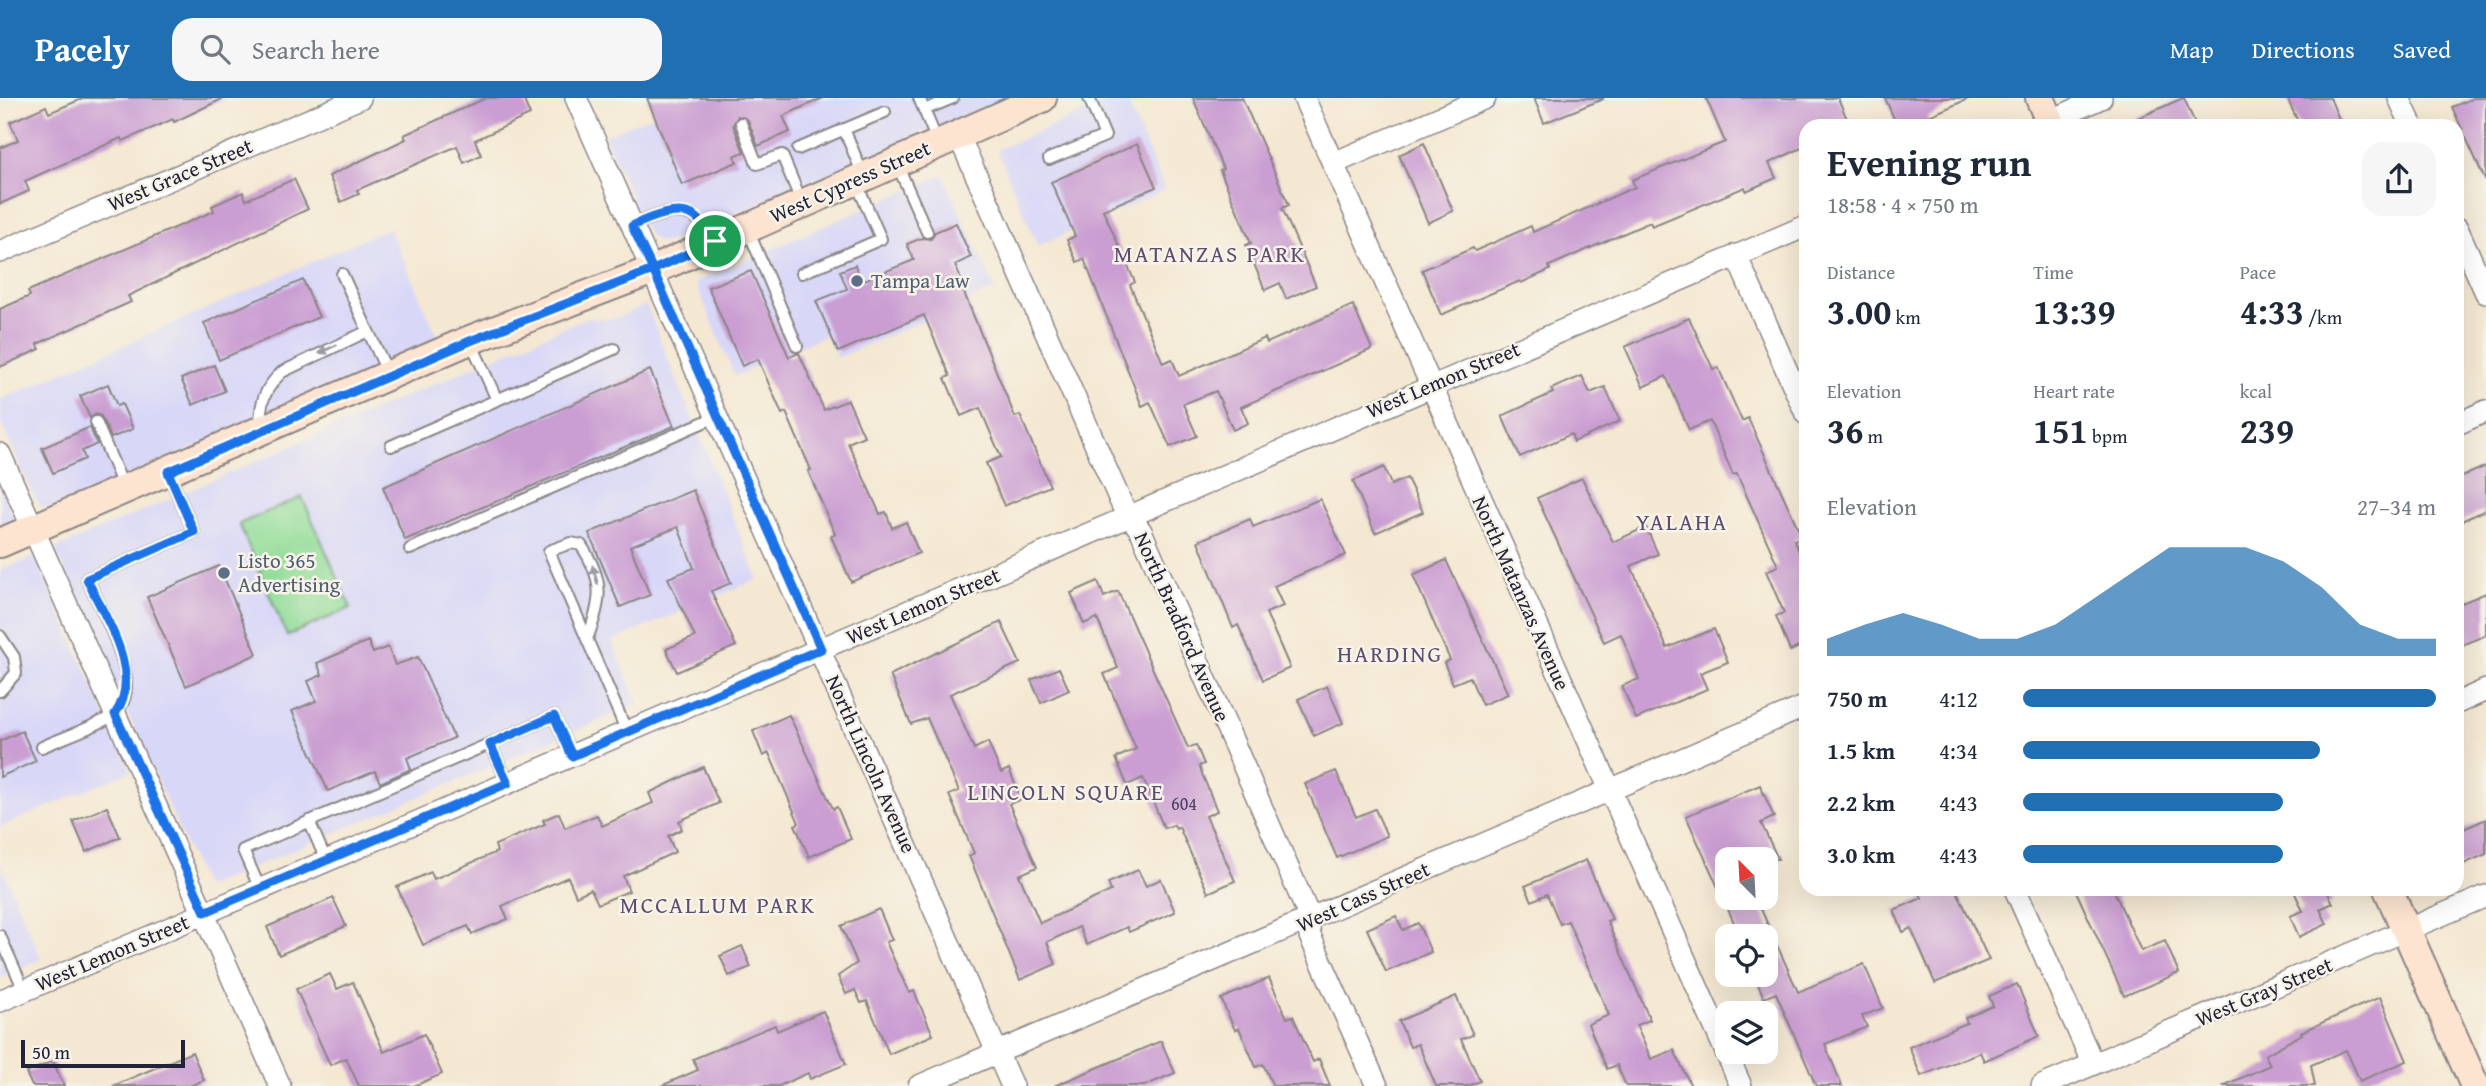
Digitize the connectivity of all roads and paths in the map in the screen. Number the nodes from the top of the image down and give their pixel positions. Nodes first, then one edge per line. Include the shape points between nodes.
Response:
1 (360, 98) edge
2 (576, 98) edge
3 (919, 98) edge
4 (953, 98) edge
5 (1089, 98) edge
6 (1304, 98) edge
7 (1485, 98) edge
8 (2101, 98) edge
9 (2399, 98) edge
10 (1034, 100) edge
11 (925, 110) junction
12 (885, 112) dead end
13 (2045, 118) edge
14 (2409, 119) edge
15 (741, 123) dead end
16 (844, 129) junction
17 (948, 139) junction
18 (798, 149) dead end
19 (1049, 159) dead end
20 (896, 162) junction
21 (1334, 163) junction
22 (860, 177) junction
23 (802, 203) junction
24 (632, 226) junction
25 (747, 228) junction
26 (1799, 229) edge
27 (927, 232) dead end
28 (715, 241) junction
29 (2464, 244) edge
30 (0, 252) edge
31 (1736, 256) junction
32 (653, 270) junction
33 (802, 273) dead end
34 (342, 274) dead end
35 (2486, 293) edge
36 (368, 331) junction
37 (470, 341) junction
38 (797, 346) dead end
39 (614, 349) dead end
40 (389, 376) junction
41 (1431, 385) junction
42 (1799, 398) edge
43 (497, 400) junction
44 (2486, 411) edge
45 (718, 416) junction
46 (2464, 421) edge
47 (96, 422) dead end
48 (260, 432) junction
49 (391, 446) dead end
50 (0, 454) edge
51 (168, 472) junction
52 (125, 490) junction
53 (1130, 516) junction
54 (33, 529) junction
55 (0, 544) edge
56 (410, 549) dead end
57 (0, 636) edge
58 (587, 639) junction
59 (821, 649) junction
60 (2486, 690) edge
61 (0, 691) edge
62 (2464, 700) edge
63 (1799, 709) edge
64 (115, 714) junction
65 (627, 732) junction
66 (490, 744) junction
67 (42, 747) dead end
68 (572, 756) junction
69 (508, 783) junction
70 (1608, 790) junction
71 (309, 821) junction
72 (326, 860) junction
73 (260, 889) junction
74 (2018, 896) edge
75 (2391, 896) edge
76 (2486, 896) edge
77 (205, 912) junction
78 (1308, 922) junction
79 (2407, 932) junction
80 (0, 936) edge
81 (24, 990) junction
82 (0, 1001) edge
83 (997, 1053) junction
84 (2093, 1064) junction
85 (280, 1086) edge
86 (919, 1086) edge
87 (1012, 1086) edge
88 (1377, 1086) edge
89 (1741, 1086) edge
90 (2042, 1086) edge
91 (2475, 1086) edge

1 - 30 street, West Grace Street
2 - 24 street, North Lincoln Avenue
3 - 11 lane
4 - 11 lane
5 - 19 lane via 1105,136
6 - 21 street, North Matanzas Avenue
7 - 21 street
8 - 13 street
9 - 14 street
10 - 17 street, West Cypress Street
11 - 17 lane
12 - 16 lane
15 - 23 lane via 757,164 782,155
16 - 18 lane
16 - 22 lane
17 - 20 street, West Cypress Street
17 - 53 street, North Bradford Avenue
20 - 22 street, West Cypress Street
20 - 27 lane
21 - 41 street, North Matanzas Avenue
22 - 23 street, West Cypress Street
22 - 33 lane via 881,239
23 - 25 street, West Cypress Street
24 - 28 lane via 679,212 696,217
24 - 32 street, North Lincoln Avenue
25 - 28 street, West Cypress Street
25 - 38 lane
26 - 31 street, West Lemon Street
28 - 32 street, West Cypress Street
29 - 35 street
31 - 41 street, West Lemon Street
31 - 42 street
32 - 37 street, West Cypress Street
32 - 45 street, North Lincoln Avenue
34 - 36 lane
36 - 40 lane
36 -> 48 lane via 276,377 261,400
37 - 40 street, West Cypress Street
37 - 43 lane
39 - 43 lane
40 - 48 street, West Cypress Street
41 - 53 street, West Lemon Street
41 - 70 street, North Matanzas Avenue
43 - 49 lane
44 - 46 street
45 - 56 lane
45 - 59 street, North Lincoln Avenue
47 - 52 lane
48 - 51 street, West Cypress Street
50 - 54 street
51 - 52 street, West Cypress Street
51 - 64 lane via 194,532 87,579 128,675 125,699
52 - 54 street, West Cypress Street
53 - 59 street, West Lemon Street
53 - 78 street, North Bradford Avenue via 1243,764
54 - 55 street, West Cypress Street
54 - 64 street
57 - 61 lane via 14,657 16,673
58 -> 58 lane via 599,609 598,577 581,545 571,543 549,551
58 - 65 lane
59 - 65 street, West Lemon Street
59 - 83 street, North Lincoln Avenue
60 - 62 street
63 - 70 street, West Cass Street
64 - 67 lane
64 - 77 street
65 - 68 street, West Lemon Street
66 - 68 lane via 554,716
66 - 69 lane
66 - 71 lane
68 - 69 street, West Lemon Street
69 - 72 street, West Lemon Street
70 - 78 street, West Cass Street
70 - 89 street, North Matanzas Avenue
71 - 72 lane
71 - 73 lane via 243,850
72 - 73 street, West Lemon Street
73 - 77 street, West Lemon Street
74 - 84 street
75 - 79 street
76 - 79 street, West Gray Street
77 - 81 street, West Lemon Street
77 - 85 street
78 - 83 street, West Cass Street
78 - 88 street, North Bradford Avenue via 1310,936
79 - 84 street, West Gray Street
79 - 91 street
80 - 81 lane
81 - 82 street, West Lemon Street
83 - 86 street, West Cass Street
83 - 87 street, North Lincoln Avenue
84 - 90 street, West Gray Street

